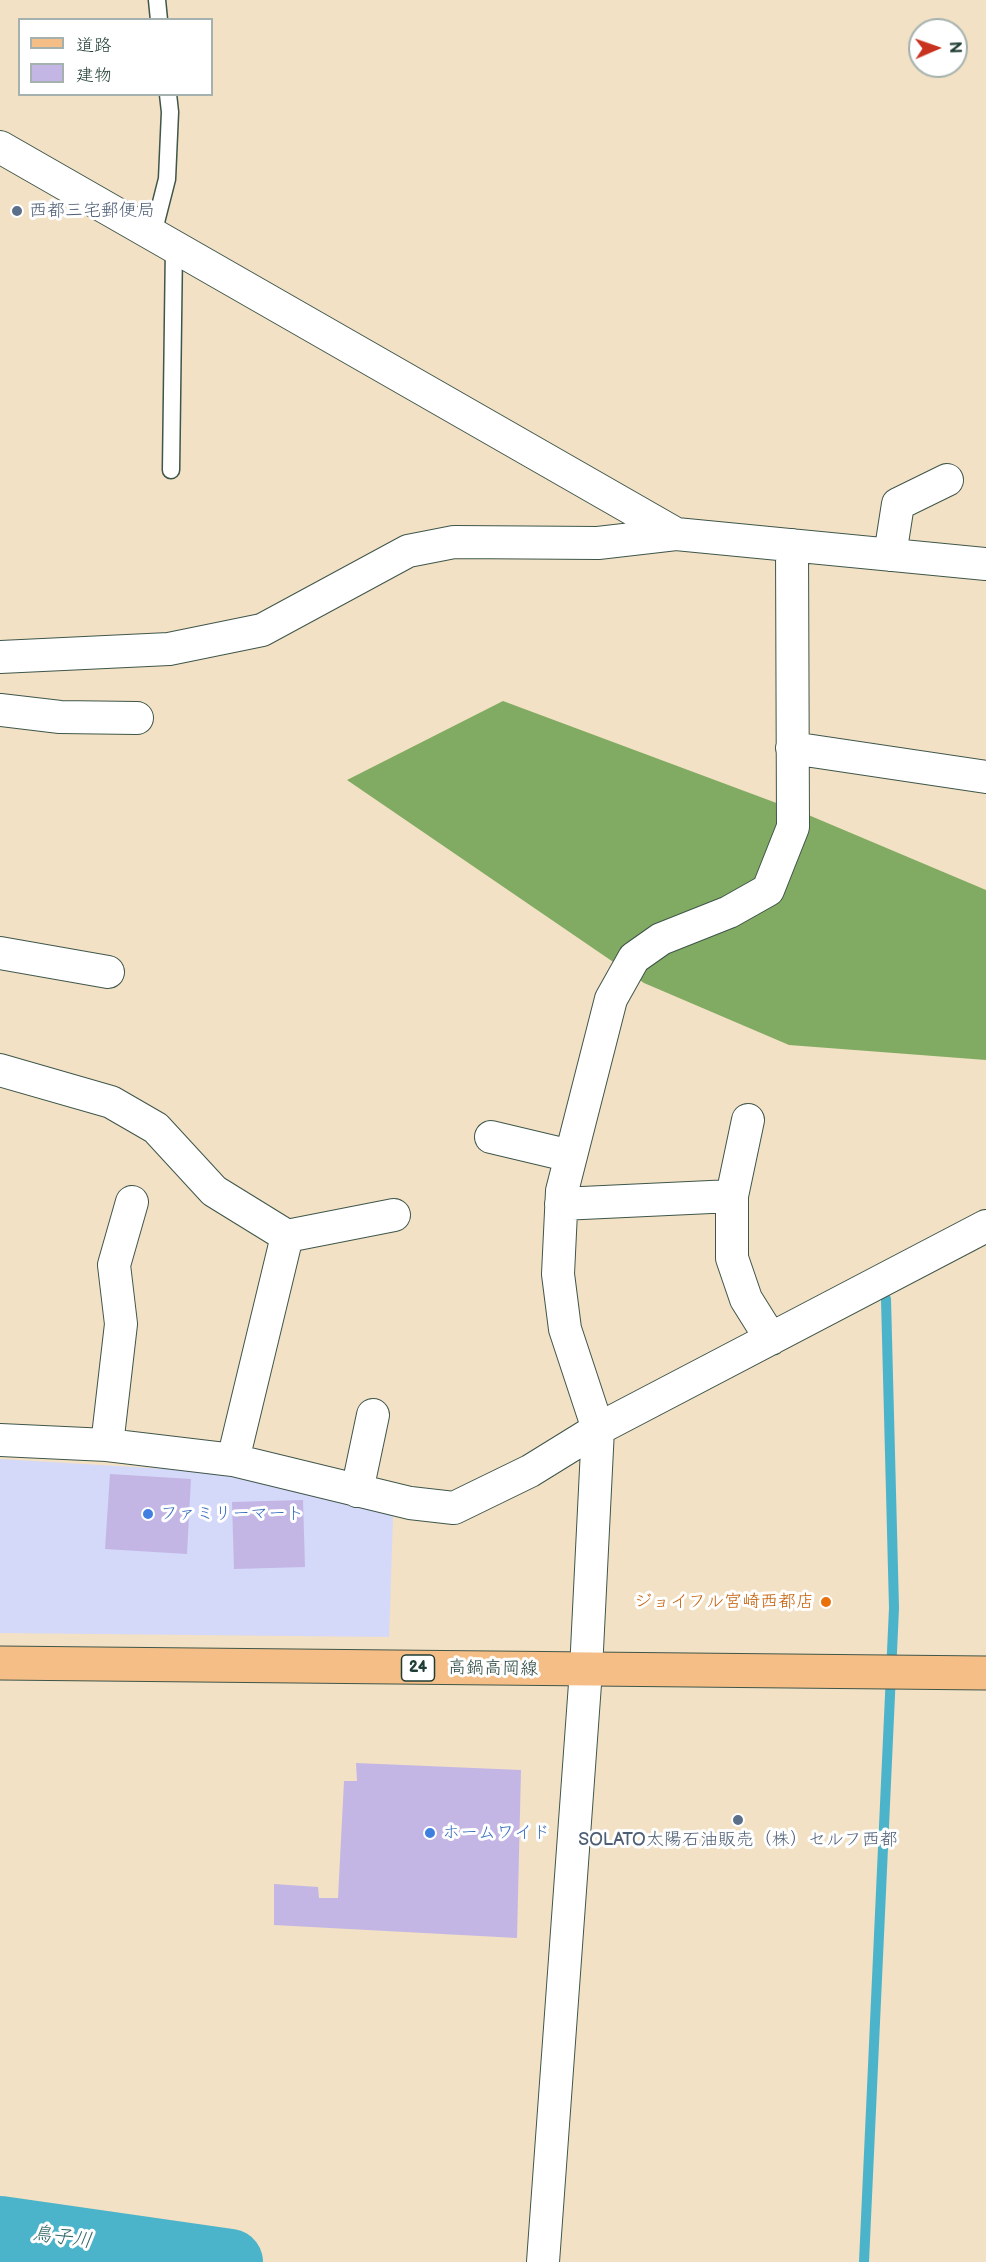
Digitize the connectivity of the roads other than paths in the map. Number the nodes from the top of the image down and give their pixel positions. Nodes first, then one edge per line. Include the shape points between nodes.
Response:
1 (157, 0) edge
2 (159, 18) edge
3 (168, 96) edge
4 (0, 147) edge
5 (163, 240) junction
6 (171, 470) dead end
7 (947, 480) dead end
8 (675, 534) junction
9 (792, 545) junction
10 (890, 555) junction
11 (986, 564) edge
12 (0, 657) edge
13 (0, 710) edge
14 (137, 718) dead end
15 (792, 748) junction
16 (986, 777) edge
17 (0, 953) edge
18 (108, 972) dead end
19 (0, 1070) edge
20 (748, 1120) dead end
21 (491, 1137) dead end
22 (571, 1156) junction
23 (732, 1196) junction
24 (132, 1202) dead end
25 (561, 1204) junction
26 (394, 1215) dead end
27 (986, 1226) edge
28 (287, 1236) junction
29 (771, 1339) junction
30 (373, 1415) dead end
31 (598, 1430) junction
32 (0, 1440) edge
33 (107, 1445) junction
34 (233, 1461) junction
35 (357, 1491) junction
36 (0, 1663) edge
37 (586, 1670) junction
38 (986, 1673) edge
39 (543, 2262) edge

1 - 2 lane
3 - 5 lane
4 - 5 street
5 - 6 lane
5 - 8 street
7 - 10 street via 898,504
8 - 9 street
8 - 12 street via 598,543 454,542 408,551 262,630 169,649
9 - 10 street
9 - 15 street
10 - 11 street
13 - 14 street via 60,717
15 - 16 street
15 - 22 street via 793,827 768,890 729,912 661,939 634,958 611,999
17 - 18 street
19 - 28 street via 120,1107 156,1128 214,1191
20 - 23 street
21 - 22 street
22 - 25 street
23 - 25 street
23 - 29 street via 732,1258 746,1299
24 - 33 street via 114,1265 121,1324
25 - 31 street via 558,1274 565,1329
26 - 28 street
27 - 29 street
28 - 34 street
29 - 31 street
30 - 35 street
31 - 35 street via 530,1471 454,1508
31 - 37 street
32 - 33 street
33 - 34 street
34 - 35 street
36 - 37 main road, 高鍋高岡線 / 24
37 - 38 main road, 高鍋高岡線 / 24
37 - 39 street

